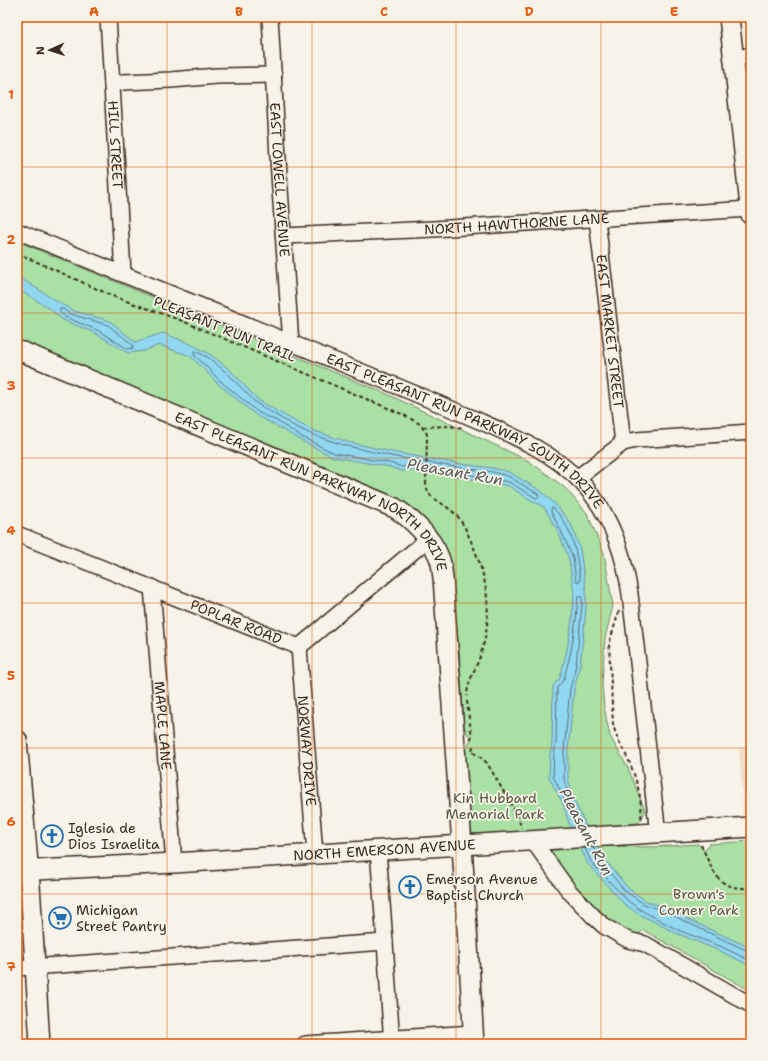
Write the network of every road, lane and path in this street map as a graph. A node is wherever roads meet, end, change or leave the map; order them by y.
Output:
1 (108, 17) edge
2 (270, 17) edge
3 (729, 17) edge
4 (742, 57) edge
5 (274, 75) junction
6 (112, 84) junction
7 (751, 212) edge
8 (597, 219) junction
9 (17, 231) edge
10 (284, 236) junction
11 (17, 253) edge
12 (123, 273) junction
13 (291, 343) junction
14 (17, 351) edge
15 (423, 427) junction
16 (466, 428) dead end
17 (751, 432) edge
18 (623, 443) junction
19 (576, 478) junction
20 (17, 534) edge
21 (428, 539) junction
22 (152, 588) junction
23 (620, 609) dead end
24 (298, 647) junction
25 (17, 740) edge
26 (467, 741) junction
27 (20, 795) edge
28 (639, 823) dead end
29 (751, 827) edge
30 (658, 834) junction
31 (528, 837) junction
32 (462, 845) junction
33 (701, 845) dead end
34 (378, 850) junction
35 (315, 854) junction
36 (174, 863) junction
37 (23, 871) edge
38 (751, 888) edge
39 (384, 942) junction
40 (26, 968) edge
41 (751, 1005) edge
42 (474, 1039) edge
43 (392, 1041) edge
44 (40, 1044) edge
45 (305, 1044) edge

1 - 6 street, HILL STREET
2 - 5 street, EAST LOWELL AVENUE
3 - 4 main road
4 - 7 main road
5 - 6 street
5 - 10 street, EAST LOWELL AVENUE
6 - 12 street, HILL STREET
7 - 8 street, NORTH HAWTHORNE LANE
8 - 10 street, NORTH HAWTHORNE LANE
8 - 18 street, EAST MARKET STREET
9 - 12 street, EAST PLEASANT RUN PARKWAY SOUTH DRIVE
10 - 13 street, EAST LOWELL AVENUE
11 - 15 path, PLEASANT RUN TRAIL
12 - 13 street, EAST PLEASANT RUN PARKWAY SOUTH DRIVE
13 - 19 street, EAST PLEASANT RUN PARKWAY SOUTH DRIVE
14 - 21 main road, EAST PLEASANT RUN PARKWAY NORTH DRIVE
15 - 16 path
15 - 26 path
17 - 18 street
18 - 19 street
19 - 30 street, EAST PLEASANT RUN PARKWAY SOUTH DRIVE
20 - 22 street, POPLAR ROAD
21 - 24 street, POPLAR ROAD
21 - 26 main road, EAST PLEASANT RUN PARKWAY NORTH DRIVE
22 - 24 street, POPLAR ROAD
22 - 36 street, MAPLE LANE
23 - 28 path
24 - 35 street, NORWAY DRIVE
25 - 27 main road
26 - 31 path
26 - 32 main road, EAST PLEASANT RUN PARKWAY NORTH DRIVE
27 - 37 main road
29 - 30 main road, NORTH EMERSON AVENUE
30 - 31 main road, NORTH EMERSON AVENUE
31 - 32 main road, NORTH EMERSON AVENUE
31 - 41 street
32 - 34 main road, NORTH EMERSON AVENUE
32 - 42 main road, EAST PLEASANT RUN PARKWAY NORTH DRIVE
33 - 38 path
34 - 35 main road, NORTH EMERSON AVENUE
34 - 39 street
35 - 36 main road, NORTH EMERSON AVENUE
36 - 37 main road, NORTH EMERSON AVENUE
37 - 40 main road
39 - 40 street
39 - 43 street
40 - 44 main road
42 - 43 street
43 - 45 street

